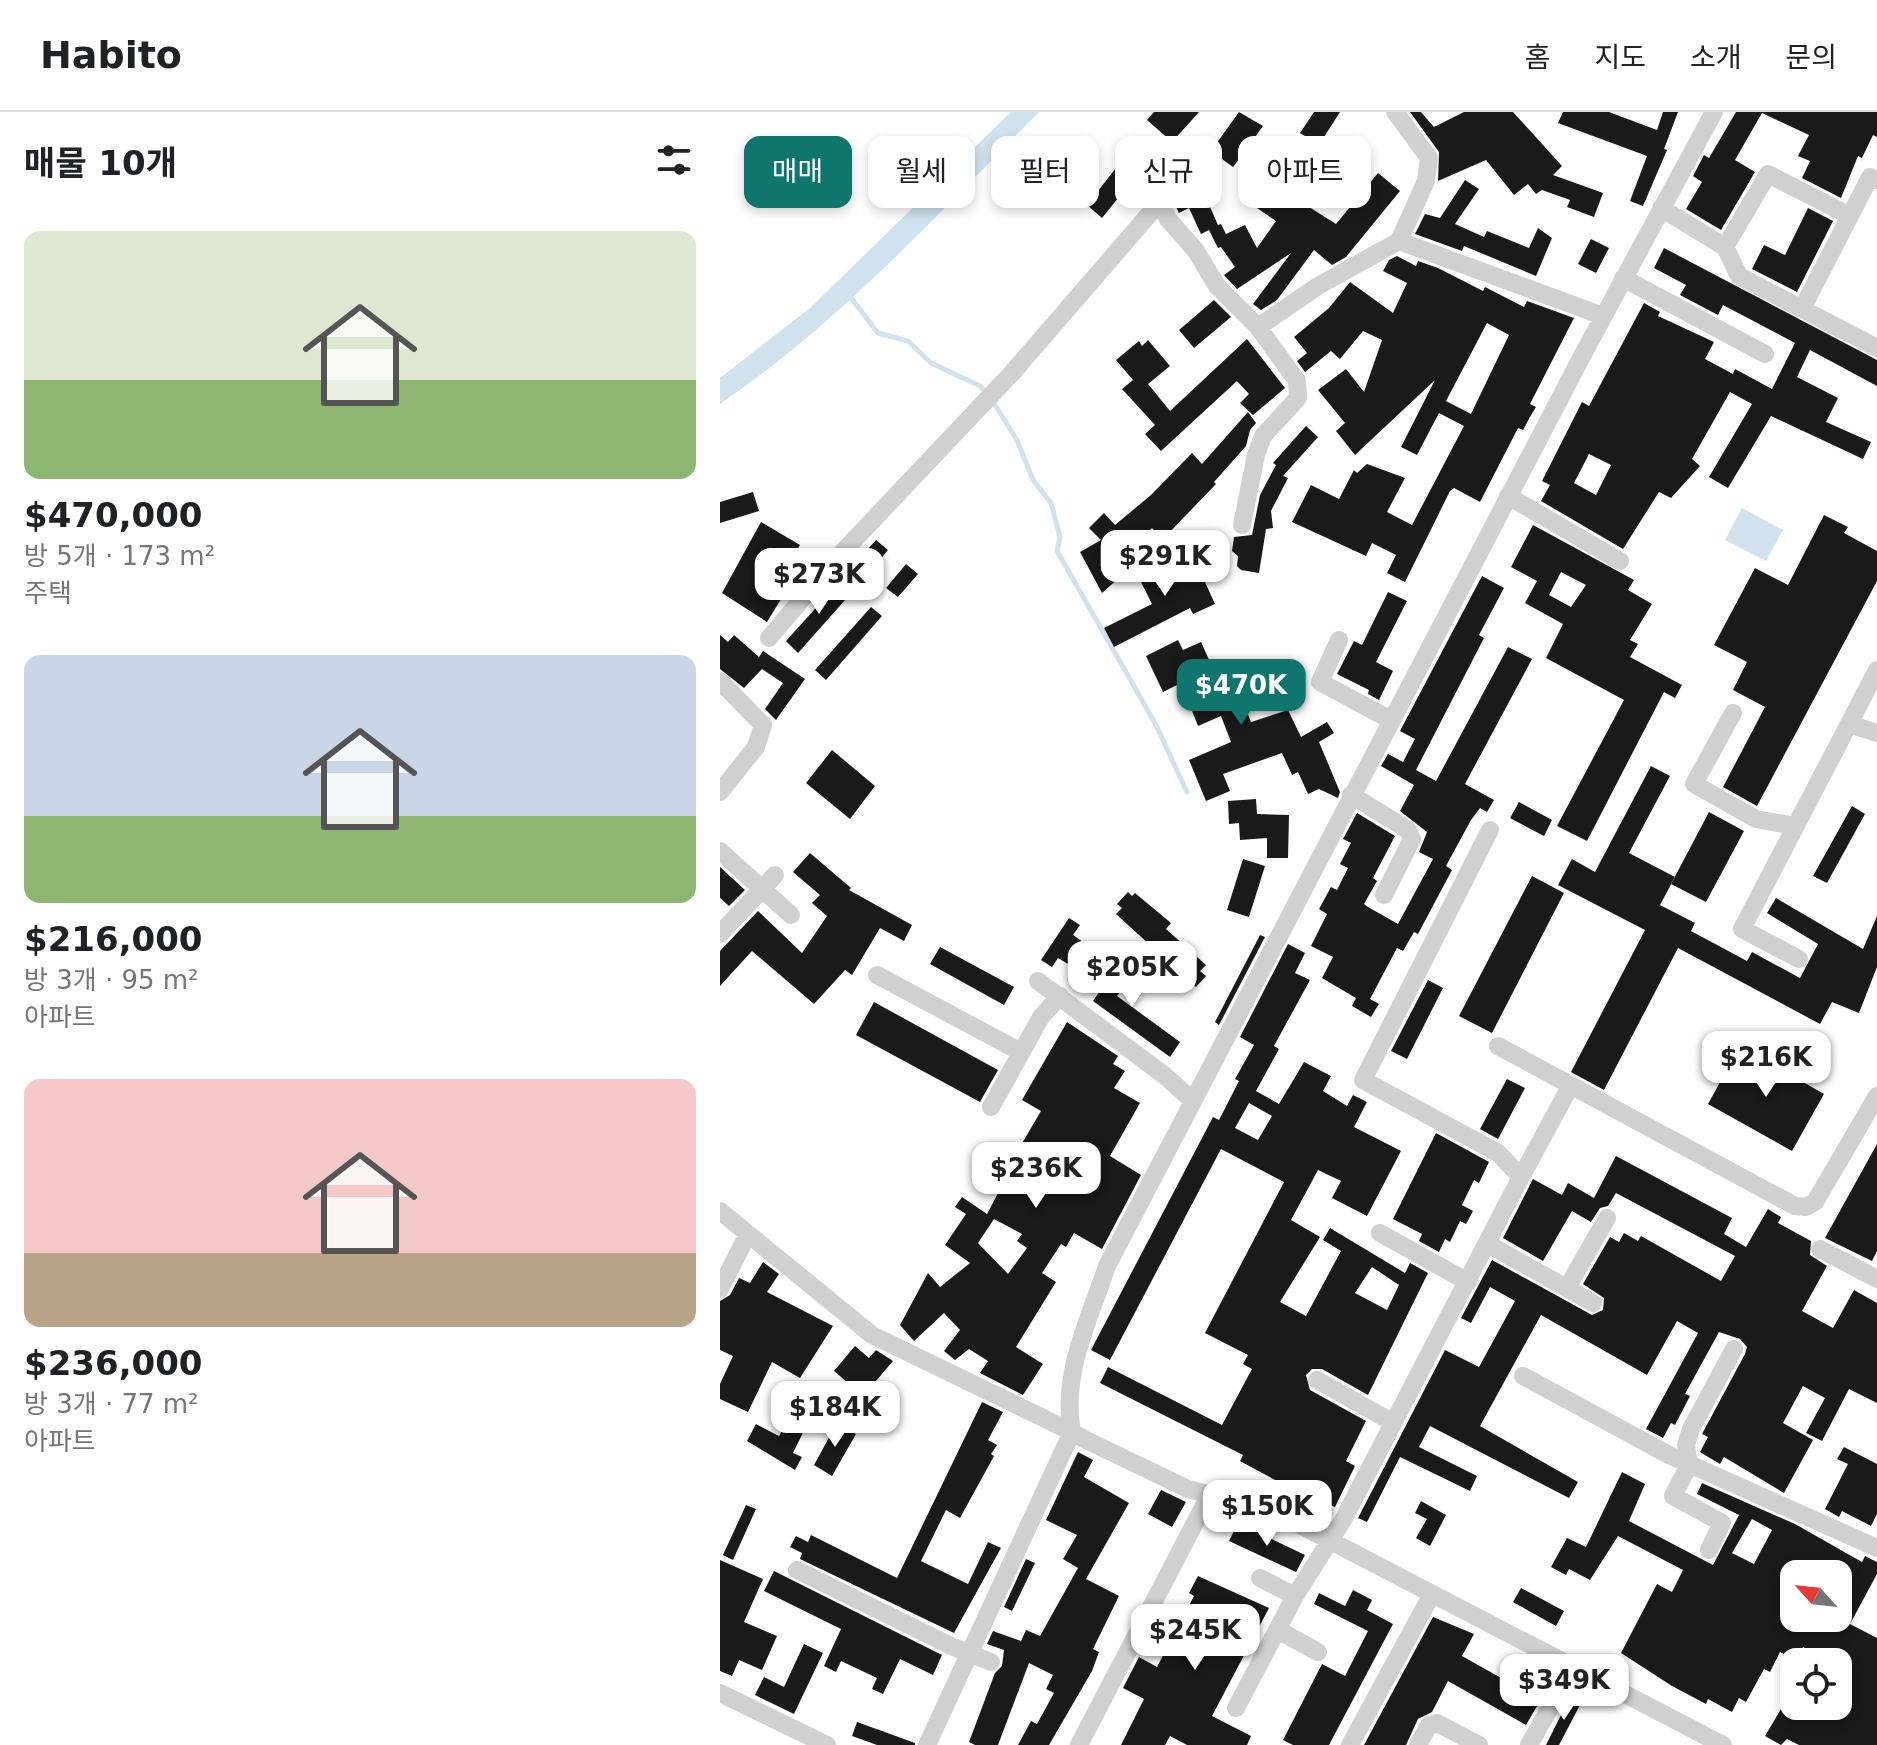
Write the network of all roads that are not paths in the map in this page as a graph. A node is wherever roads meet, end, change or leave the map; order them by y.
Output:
1 (1395, 112) edge
2 (1714, 112) edge
3 (1877, 180) edge
4 (1155, 208) edge
5 (1163, 208) edge
6 (1661, 208) junction
7 (1850, 216) junction
8 (1399, 241) junction
9 (1725, 247) junction
10 (1623, 278) junction
11 (1802, 309) junction
12 (1603, 316) junction
13 (1258, 327) junction
14 (1877, 348) edge
15 (1765, 354) dead end
16 (1508, 496) junction
17 (1242, 525) dead end
18 (1620, 561) dead end
19 (769, 638) dead end
20 (1339, 640) dead end
21 (1877, 670) edge
22 (720, 681) edge
23 (1733, 713) dead end
24 (1391, 720) junction
25 (1849, 724) junction
26 (1877, 733) edge
27 (720, 792) edge
28 (1351, 795) junction
29 (1795, 826) junction
30 (1490, 830) dead end
31 (720, 851) edge
32 (775, 875) dead end
33 (762, 889) junction
34 (1384, 895) dead end
35 (791, 915) dead end
36 (720, 934) edge
37 (1799, 959) dead end
38 (877, 975) dead end
39 (1038, 981) dead end
40 (1060, 996) junction
41 (1498, 1046) dead end
42 (1021, 1052) junction
43 (1571, 1085) junction
44 (1877, 1096) edge
45 (1193, 1101) junction
46 (991, 1107) dead end
47 (1521, 1177) junction
48 (720, 1211) edge
49 (1607, 1218) dead end
50 (1380, 1233) dead end
51 (748, 1234) junction
52 (1488, 1244) junction
53 (1820, 1249) dead end
54 (1877, 1279) edge
55 (1468, 1282) junction
56 (1567, 1288) junction
57 (720, 1289) edge
58 (1593, 1303) dead end
59 (1734, 1349) dead end
60 (1523, 1376) dead end
61 (1317, 1380) dead end
62 (1392, 1422) junction
63 (1072, 1432) junction
64 (1689, 1465) junction
65 (1209, 1496) junction
66 (1330, 1541) junction
67 (1877, 1548) edge
68 (1709, 1550) dead end
69 (797, 1570) dead end
70 (1260, 1578) dead end
71 (1432, 1594) junction
72 (1295, 1596) junction
73 (1278, 1630) junction
74 (1318, 1652) dead end
75 (969, 1653) junction
76 (991, 1662) dead end
77 (1573, 1667) junction
78 (720, 1693) edge
79 (1236, 1708) dead end
80 (827, 1745) edge
81 (927, 1745) edge
82 (1079, 1745) edge
83 (1350, 1745) edge
84 (1418, 1745) edge
85 (1479, 1745) edge
86 (1529, 1745) edge
87 (1723, 1745) edge

1 - 8 street
2 - 6 street
3 - 7 street
4 - 19 street
5 - 13 street
6 - 9 street
6 - 10 street
7 - 9 street
7 - 11 street
8 - 12 street
8 - 13 street
9 - 11 street
10 - 12 street
10 - 15 street
11 - 14 street
12 - 16 street
13 - 17 street
16 - 18 street
16 - 24 street
20 - 24 street
21 - 25 street
22 - 27 street
23 - 29 street
24 - 28 street
25 - 26 street
25 - 29 street
28 - 34 street
28 - 45 street
29 - 37 street
30 - 47 street
31 - 33 street
32 - 33 street
33 - 35 street
33 - 36 street
38 - 42 street
39 - 40 street
40 - 42 street
40 - 45 street
41 - 43 street
42 - 46 street
43 - 44 street
43 - 47 street
45 - 63 street
47 - 52 street
48 - 51 street
49 - 56 street
50 - 55 street
51 - 57 street
51 - 63 street
52 - 55 street
52 - 56 street
53 - 54 street
55 - 62 street
56 - 58 street
59 - 64 street
60 - 64 street
61 - 62 street
62 - 66 street
63 - 65 street
63 - 75 street
64 - 67 street
64 - 68 street
65 - 66 street
65 - 82 street
66 - 71 street
66 - 72 street
69 - 75 street
70 - 72 street
71 - 77 street
71 - 83 street
72 - 73 street
73 - 74 street
73 - 79 street
75 - 76 street
75 - 81 street
77 - 86 street
77 - 87 street
78 - 80 street
84 - 85 street

